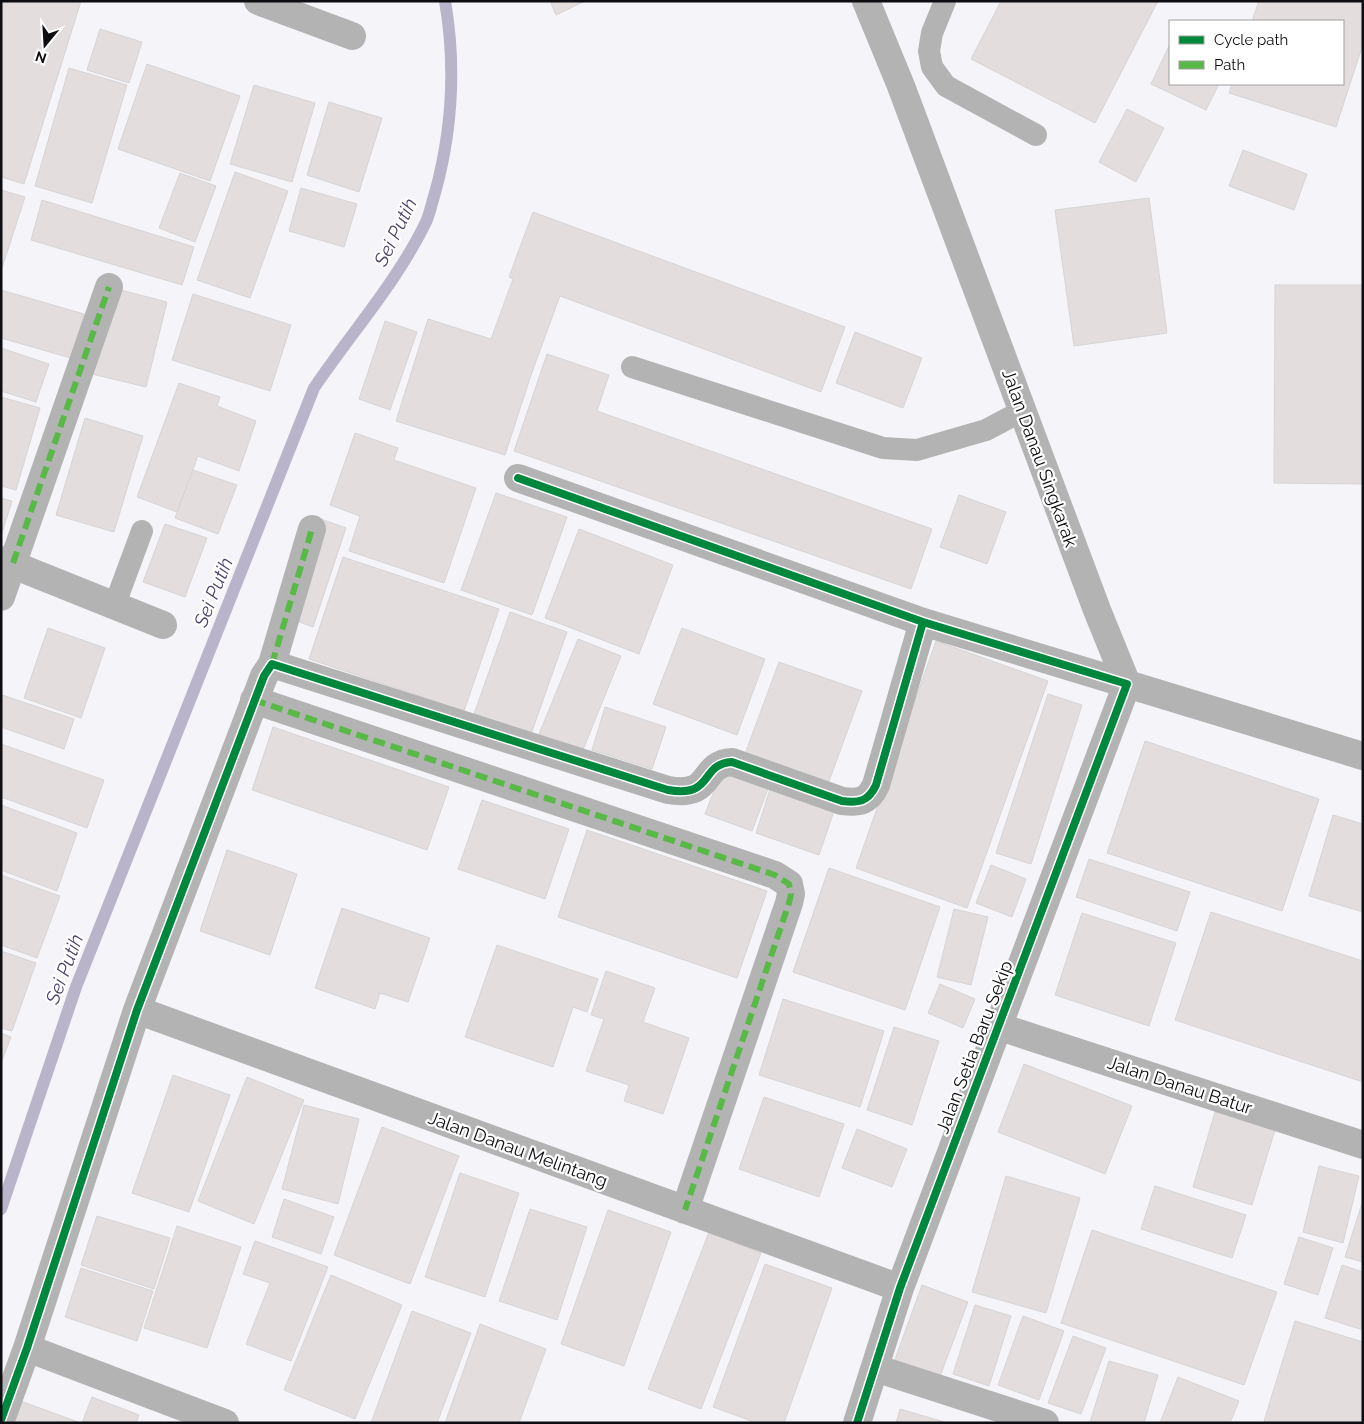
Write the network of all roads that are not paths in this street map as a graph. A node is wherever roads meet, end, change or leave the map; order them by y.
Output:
1 (258, 1) edge
2 (866, 1) edge
3 (942, 3) edge
4 (352, 36) dead end
5 (1036, 135) dead end
6 (109, 287) dead end
7 (632, 367) dead end
8 (1022, 410) junction
9 (518, 478) dead end
10 (312, 529) dead end
11 (142, 531) dead end
12 (7, 562) edge
13 (1, 597) edge
14 (115, 604) junction
15 (923, 622) junction
16 (163, 625) dead end
17 (272, 664) junction
18 (1127, 684) junction
19 (254, 700) junction
20 (1363, 756) edge
21 (137, 1010) junction
22 (997, 1026) junction
23 (1363, 1145) edge
24 (685, 1210) junction
25 (900, 1288) junction
26 (27, 1348) junction
27 (875, 1368) junction
28 (1, 1420) edge
29 (226, 1423) edge
30 (857, 1423) edge
31 (1045, 1423) edge

1 - 4 street
2 - 8 street, Jalan Danau Singkarak
3 - 5 lane
6 - 12 street
7 - 8 lane
8 - 18 street, Jalan Danau Singkarak
9 - 15 street
10 - 17 street
11 - 14 lane
12 - 13 street
12 - 14 street
14 - 16 street
15 - 17 street
15 - 18 street
17 - 19 street
18 - 20 street
18 - 22 street, Jalan Setia Baru Sekip
19 - 21 street
19 - 24 street
21 - 24 street, Jalan Danau Melintang
21 - 26 street
22 - 23 street, Jalan Danau Batur
22 - 25 street, Jalan Setia Baru Sekip
24 - 25 street, Jalan Danau Melintang
25 - 27 street, Jalan Setia Baru Sekip
26 - 28 street
26 - 29 street
27 - 30 street, Jalan Setia Baru Sekip
27 - 31 street

